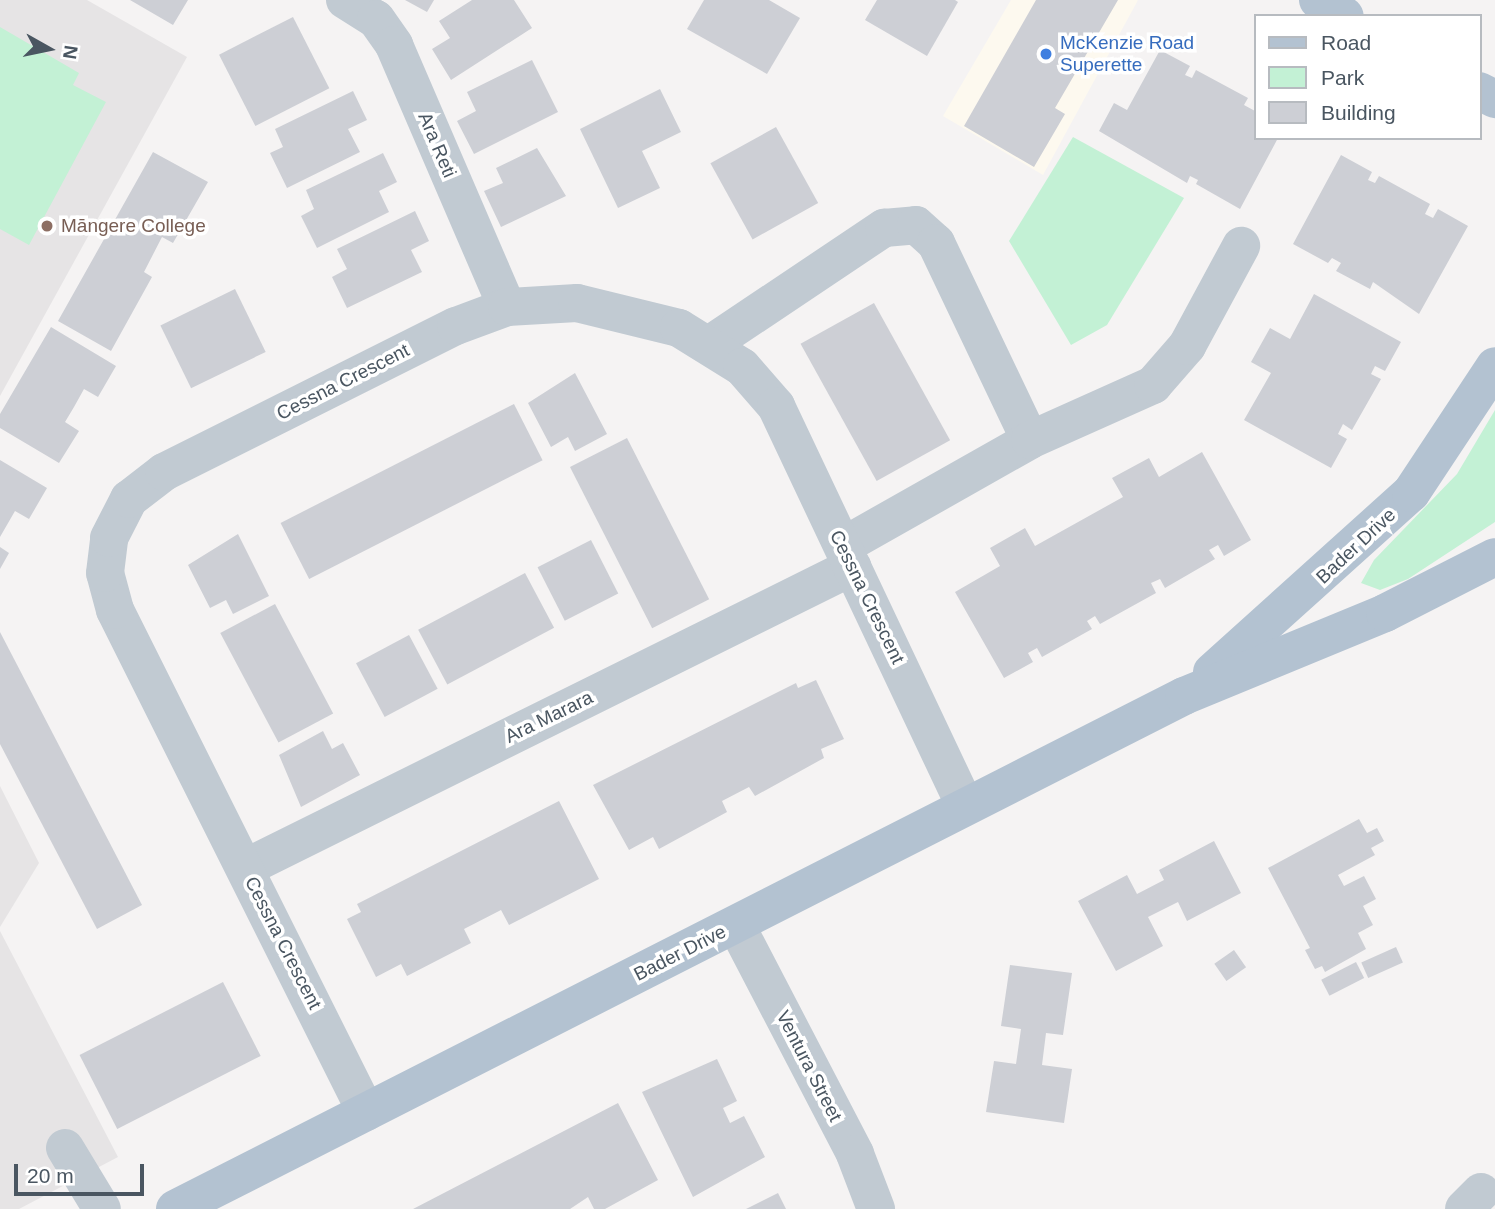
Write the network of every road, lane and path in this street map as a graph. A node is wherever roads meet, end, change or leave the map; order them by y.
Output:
1 (345, 0) edge
2 (1318, 0) edge
3 (1342, 14) edge
4 (1241, 246) dead end
5 (507, 307) junction
6 (709, 345) junction
7 (1495, 366) edge
8 (1030, 440) junction
9 (848, 556) junction
10 (1495, 557) edge
11 (1184, 696) junction
12 (965, 805) junction
13 (246, 868) junction
14 (736, 925) junction
15 (366, 1112) junction
16 (65, 1148) dead end
17 (102, 1209) edge
18 (175, 1209) edge
19 (877, 1209) edge

1 - 5 street, Ara Reti
2 - 3 main road
4 - 8 street, Ara Marara
5 - 6 street, Cessna Crescent
5 - 13 street, Cessna Crescent
6 - 8 street
6 - 9 street, Cessna Crescent
7 - 11 main road, Bader Drive
8 - 9 street, Ara Marara
9 - 12 street, Cessna Crescent
9 - 13 street, Ara Marara
10 - 11 main road, Bader Drive
11 - 12 main road, Bader Drive
12 - 14 main road, Bader Drive
13 - 15 street, Cessna Crescent
14 - 15 main road, Bader Drive
14 - 19 street, Ventura Street
15 - 18 main road, Bader Drive
16 - 17 street

